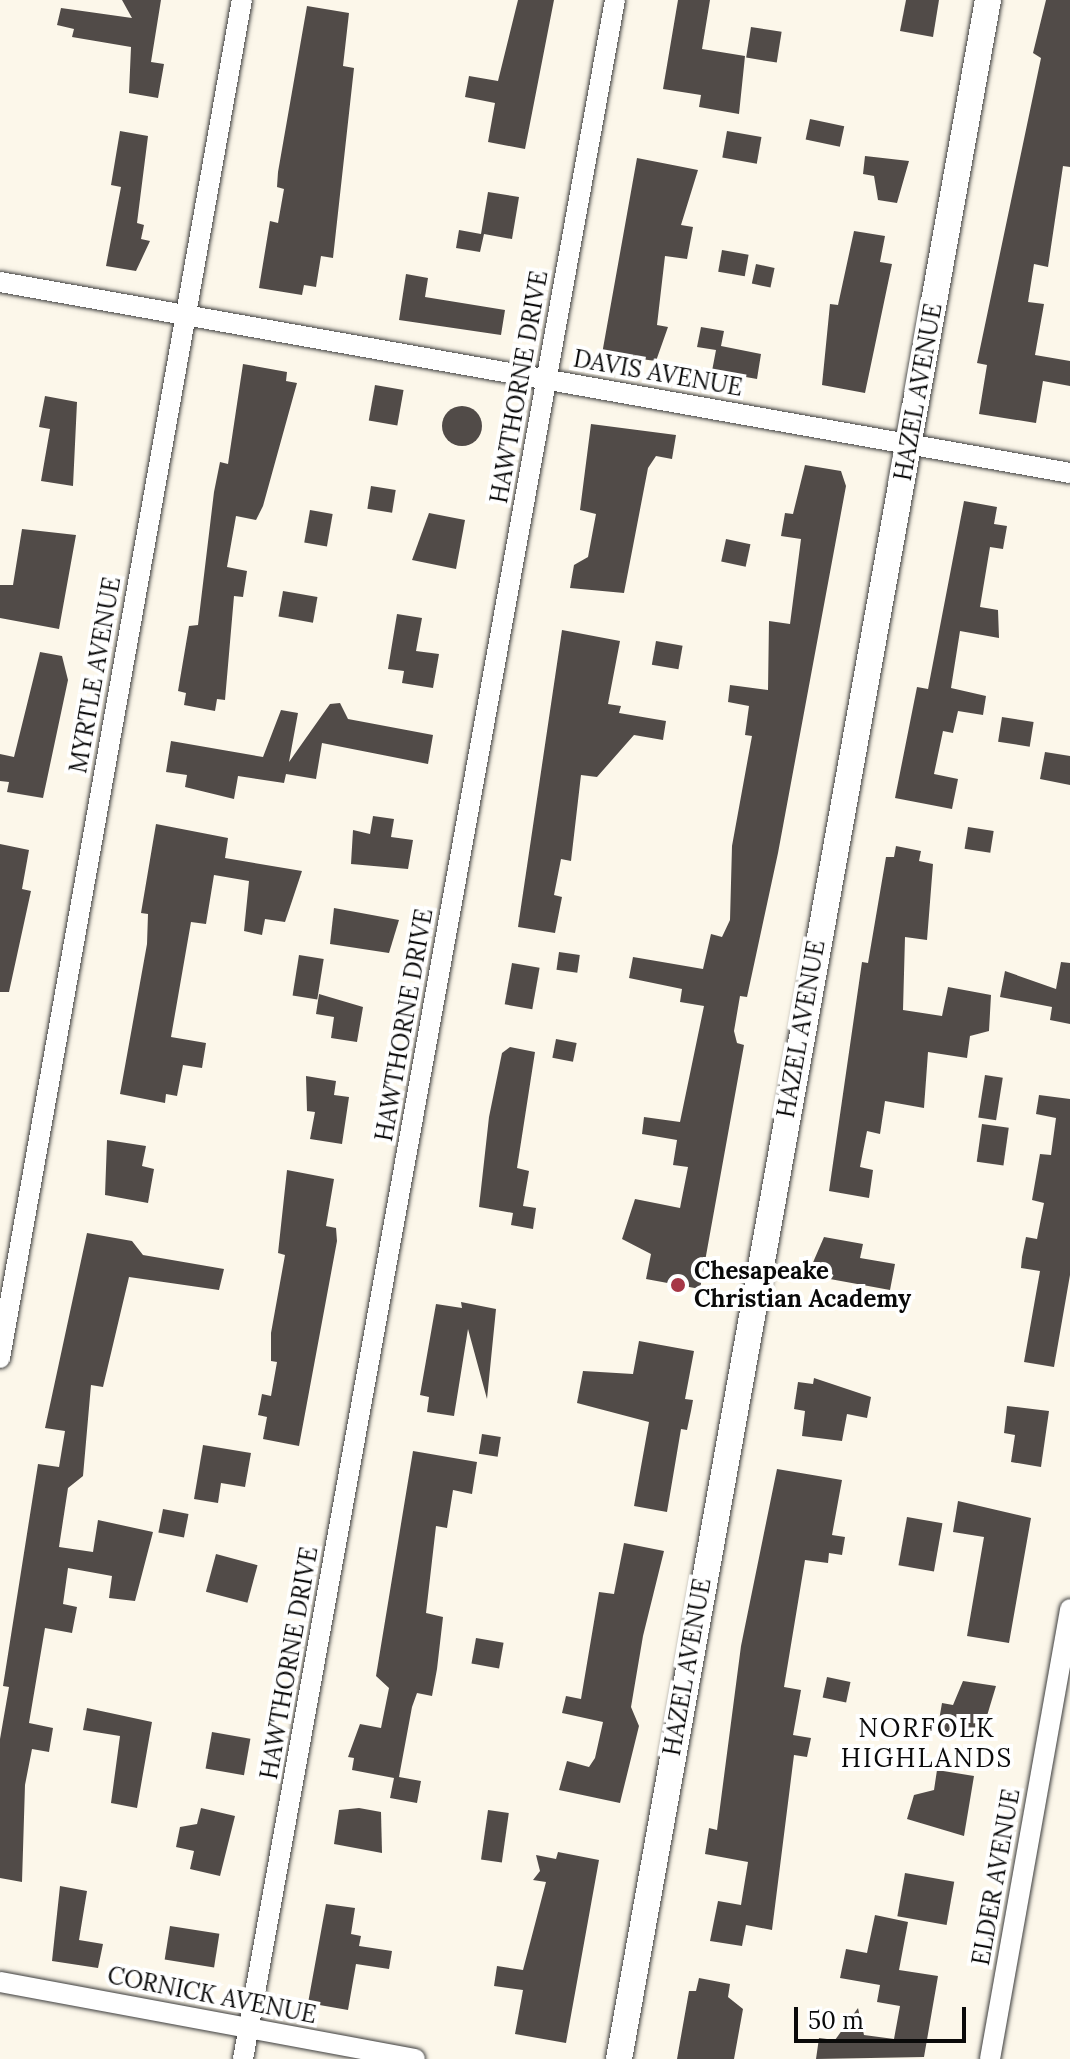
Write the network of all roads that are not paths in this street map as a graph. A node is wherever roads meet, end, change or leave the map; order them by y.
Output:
1 (242, 0) edge
2 (615, 0) edge
3 (988, 0) edge
4 (0, 282) edge
5 (185, 315) junction
6 (547, 380) junction
7 (908, 444) junction
8 (1070, 473) edge
9 (0, 1358) edge
10 (1070, 1609) edge
11 (0, 1982) edge
12 (249, 2029) junction
13 (243, 2059) edge
14 (415, 2059) edge
15 (619, 2059) edge
16 (990, 2059) edge

1 - 5 street, MYRTLE AVENUE
2 - 6 street, HAWTHORNE DRIVE
3 - 7 street, HAZEL AVENUE
4 - 5 street, DAVIS AVENUE
5 - 6 street, DAVIS AVENUE
5 - 9 street, MYRTLE AVENUE
6 - 7 street, DAVIS AVENUE
6 - 12 street, HAWTHORNE DRIVE
7 - 8 street, DAVIS AVENUE
7 - 15 street, HAZEL AVENUE
10 - 16 street, ELDER AVENUE
11 - 12 street, CORNICK AVENUE
12 - 13 street, HAWTHORNE DRIVE
12 - 14 street, CORNICK AVENUE

